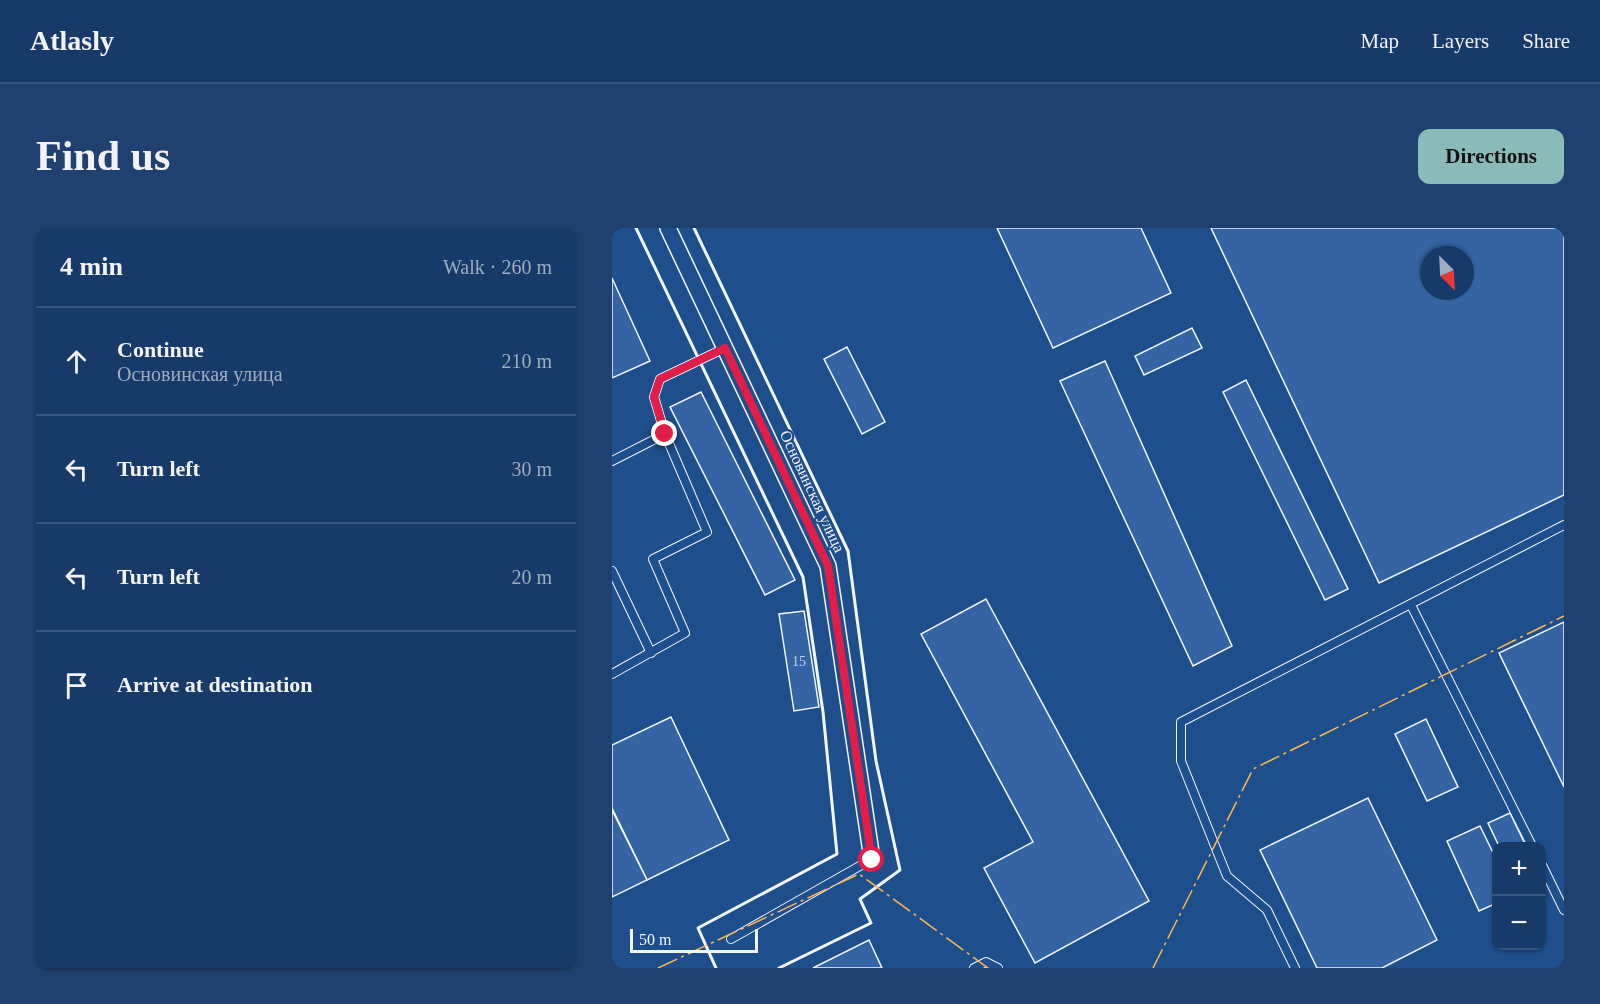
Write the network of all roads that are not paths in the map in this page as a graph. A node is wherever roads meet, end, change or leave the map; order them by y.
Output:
1 (668, 228) edge
2 (725, 348) junction
3 (665, 434) junction
4 (612, 461) edge
5 (1564, 525) edge
6 (612, 571) edge
7 (1412, 605) junction
8 (651, 653) junction
9 (612, 674) edge
10 (1530, 842) edge
11 (872, 860) joint
12 (1546, 873) edge
13 (1564, 910) edge
14 (731, 939) dead end
15 (974, 968) edge
16 (998, 968) edge
17 (1295, 968) edge

1 - 2 street, Основинская улица
2 - 3 lane
2 - 11 street, Основинская улица
3 - 4 lane
3 - 8 lane
5 - 7 lane
6 - 8 lane
7 - 10 lane
7 - 17 lane
8 - 9 lane
11 - 14 lane
12 - 13 lane
15 - 16 lane

